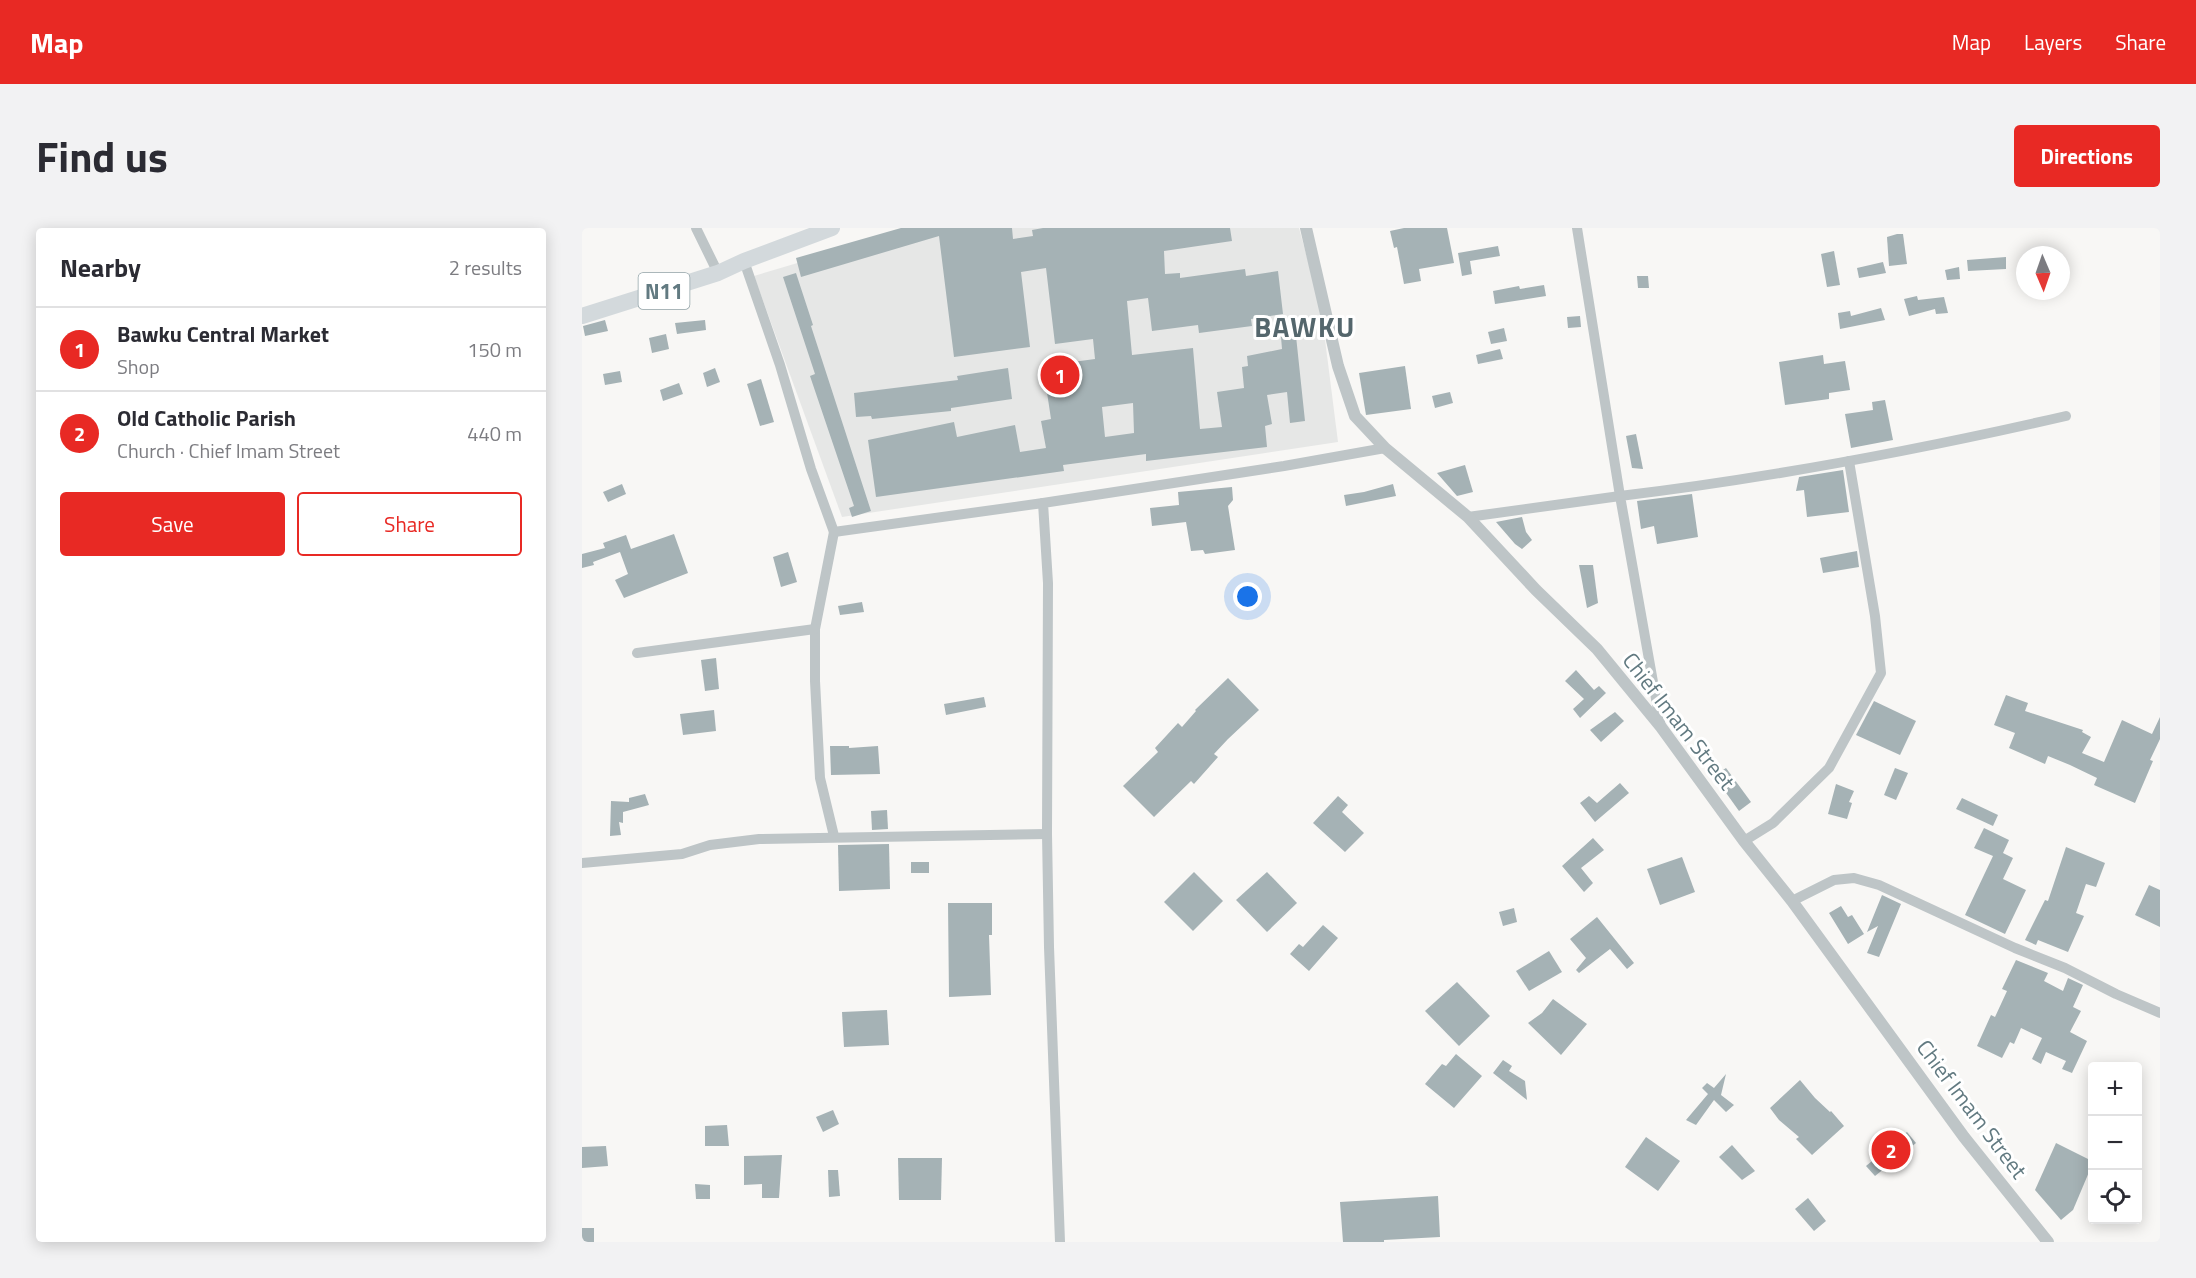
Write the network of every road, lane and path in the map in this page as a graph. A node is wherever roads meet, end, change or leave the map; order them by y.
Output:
1 (696, 228) edge
2 (832, 228) edge
3 (1306, 228) edge
4 (1577, 228) edge
5 (744, 261) junction
6 (718, 273) junction
7 (582, 316) edge
8 (2066, 416) dead end
9 (1385, 448) junction
10 (1850, 461) junction
11 (1620, 496) junction
12 (1043, 503) junction
13 (1468, 517) junction
14 (834, 532) junction
15 (815, 629) junction
16 (637, 653) dead end
17 (1661, 727) junction
18 (1047, 834) junction
19 (834, 836) junction
20 (1744, 841) junction
21 (582, 863) edge
22 (1792, 901) junction
23 (2160, 1013) edge
24 (1060, 1242) edge
25 (2048, 1242) edge

1 - 6 street
2 - 5 highway, N11
3 - 9 street, Chief Imam Street
4 - 11 street
5 - 6 highway, N11
5 - 14 street
6 - 7 highway, N11
8 - 10 street
9 - 12 street
9 - 13 street, Chief Imam Street
10 - 11 street
10 - 20 street
11 - 13 street
11 - 17 street
12 - 14 street
12 - 18 street
13 - 17 street, Chief Imam Street
14 - 15 street
15 - 16 street
15 - 19 street
17 - 20 street, Chief Imam Street
18 - 19 street
18 - 24 street
19 - 21 street
20 - 22 street, Chief Imam Street
22 - 23 street
22 - 25 street, Chief Imam Street

